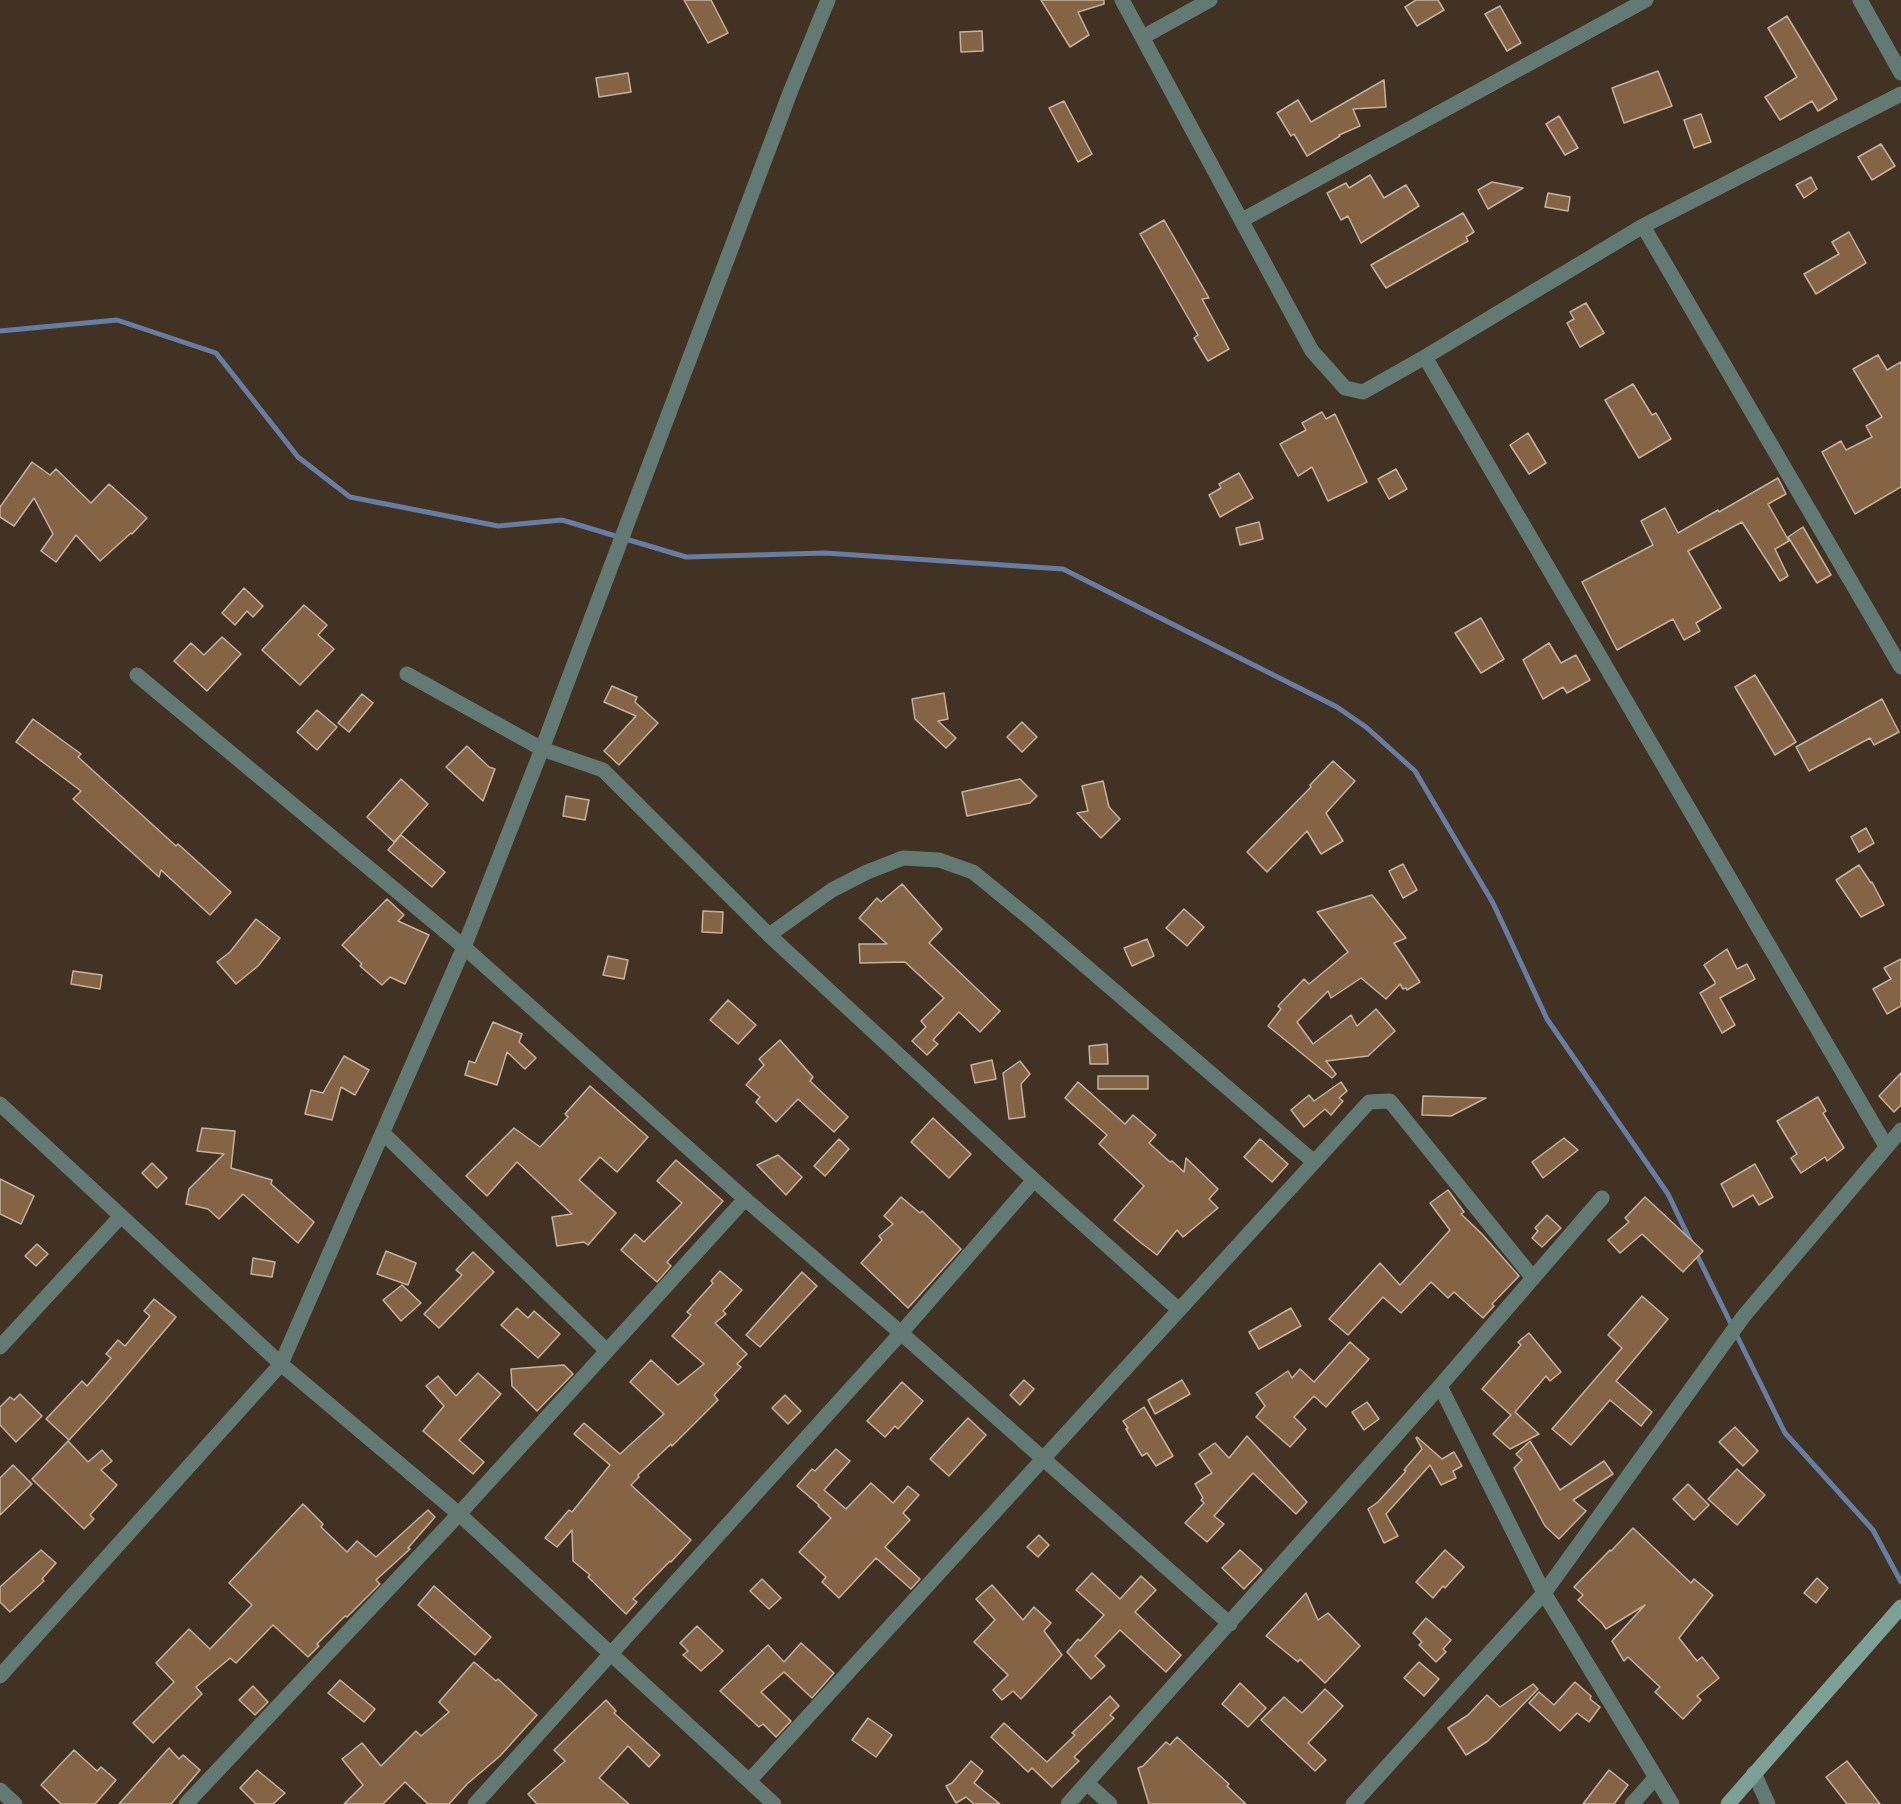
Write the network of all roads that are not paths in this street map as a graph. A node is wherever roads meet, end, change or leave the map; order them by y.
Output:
1 (828, 0) edge
2 (1122, 0) edge
3 (1210, 0) edge
4 (1646, 0) edge
5 (1860, 0) edge
6 (1143, 37) junction
7 (1901, 73) edge
8 (1901, 94) edge
9 (1242, 220) junction
10 (1643, 226) junction
11 (1425, 357) junction
12 (1901, 667) edge
13 (407, 674) dead end
14 (137, 675) dead end
15 (542, 749) junction
16 (769, 935) junction
17 (464, 947) junction
18 (0, 1104) edge
19 (1901, 1130) edge
20 (383, 1133) junction
21 (1886, 1146) junction
22 (1314, 1162) junction
23 (1034, 1180) junction
24 (1602, 1198) dead end
25 (745, 1199) junction
26 (121, 1216) junction
27 (1533, 1278) junction
28 (1179, 1310) junction
29 (901, 1333) junction
30 (0, 1347) edge
31 (607, 1351) junction
32 (281, 1364) junction
33 (1440, 1386) junction
34 (1043, 1458) junction
35 (459, 1514) junction
36 (1544, 1593) junction
37 (1901, 1606) edge
38 (1230, 1624) junction
39 (612, 1654) junction
40 (0, 1676) edge
41 (1754, 1773) junction
42 (1656, 1777) junction
43 (749, 1781) junction
44 (1088, 1784) junction
45 (0, 1790) edge
46 (15, 1804) edge
47 (186, 1804) edge
48 (475, 1804) edge
49 (774, 1804) edge
50 (1068, 1804) edge
51 (1110, 1804) edge
52 (1353, 1804) edge
53 (1632, 1804) edge
54 (1672, 1804) edge
55 (1728, 1804) edge
56 (1768, 1804) edge

1 - 15 street
2 - 6 street
3 - 6 street
4 - 9 street
5 - 7 street
6 - 9 street
8 - 10 street
9 - 11 street
10 - 11 street
10 - 12 street
11 - 21 street
13 - 15 street
14 - 17 street
15 - 16 street
15 - 17 street
16 - 22 street
16 - 23 street
17 - 20 street
17 - 25 street
18 - 26 street
19 - 21 street
20 - 31 street
20 - 32 street
21 - 36 street
22 - 27 street
22 - 28 street
23 - 28 street
23 - 29 street
24 - 27 street
25 - 29 street
25 - 31 street
26 - 30 street
26 - 32 street
27 - 33 street
28 - 34 street
29 - 34 street
29 - 39 street
31 - 35 street
32 - 35 street
32 - 40 street
33 - 36 street
33 - 38 street
34 - 38 street
34 - 43 street
35 - 39 street
35 - 47 street
36 - 42 street
36 - 52 street
37 - 41 street
38 - 44 street
39 - 43 street
39 - 48 street
41 - 55 street
41 - 56 street
42 - 53 street
42 - 54 street
43 - 49 street
44 - 50 street
44 - 51 street
45 - 46 street

